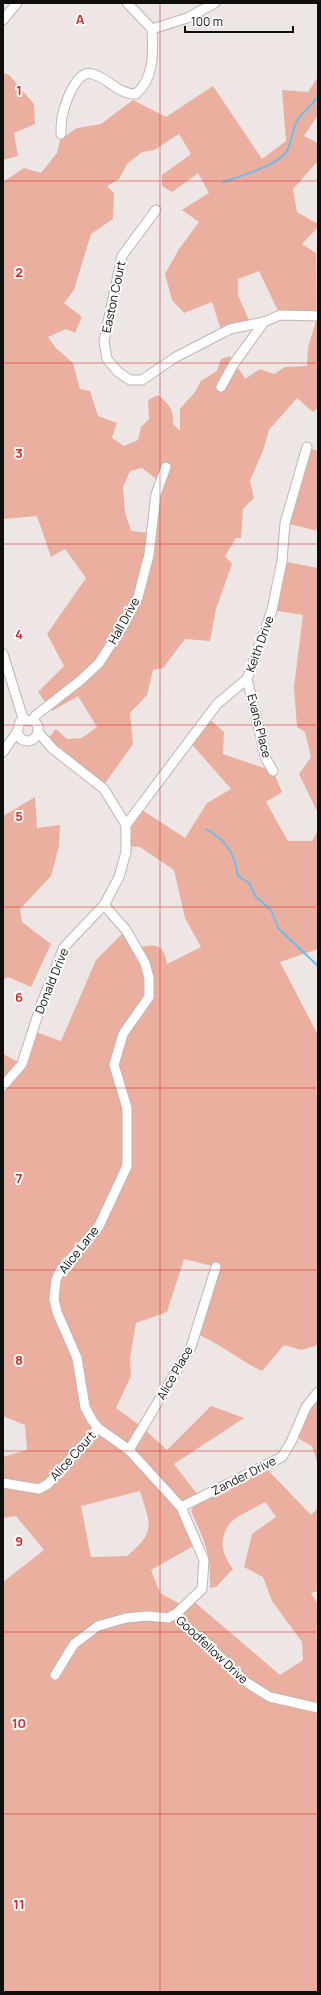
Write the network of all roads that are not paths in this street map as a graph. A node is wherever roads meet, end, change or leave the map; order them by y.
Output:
1 (17, 3) edge
2 (127, 3) edge
3 (215, 3) edge
4 (138, 6) edge
5 (3, 20) edge
6 (152, 29) junction
7 (60, 134) dead end
8 (156, 210) dead end
9 (318, 316) edge
10 (264, 322) junction
11 (221, 387) dead end
12 (307, 447) dead end
13 (166, 467) dead end
14 (3, 654) edge
15 (248, 679) junction
16 (30, 720) junction
17 (17, 732) junction
18 (38, 732) junction
19 (27, 741) junction
20 (53, 750) junction
21 (3, 752) edge
22 (273, 771) dead end
23 (126, 825) junction
24 (104, 905) junction
25 (3, 1086) edge
26 (216, 1267) dead end
27 (318, 1392) edge
28 (98, 1428) junction
29 (129, 1450) junction
30 (3, 1483) edge
31 (182, 1507) junction
32 (177, 1613) junction
33 (55, 1674) dead end
34 (318, 1708) edge

1 - 5 street
2 - 4 street
3 - 6 street
4 - 6 street
6 - 7 street
8 - 10 street, Easton Court
9 - 10 street
10 - 11 street
12 - 15 street, Keith Drive
13 - 16 street, Hall Drive
14 - 16 street
15 - 22 street, Evans Place
15 - 23 street, Keith Drive
16 - 17 street
16 - 18 street
17 - 19 street
17 - 21 street
18 - 19 street
18 - 20 street
19 - 20 street
19 - 21 street
20 - 23 street
23 - 24 street, Donald Drive
24 - 25 street, Donald Drive
24 - 28 street, Alice Lane
26 - 29 street, Alice Place
27 - 31 street, Zander Drive
28 - 29 street, Alice Lane
28 - 30 street, Alice Court
29 - 31 street, Alice Lane
31 - 32 street, Alice Lane
32 - 33 street, Goodfellow Drive
32 - 34 street, Goodfellow Drive

